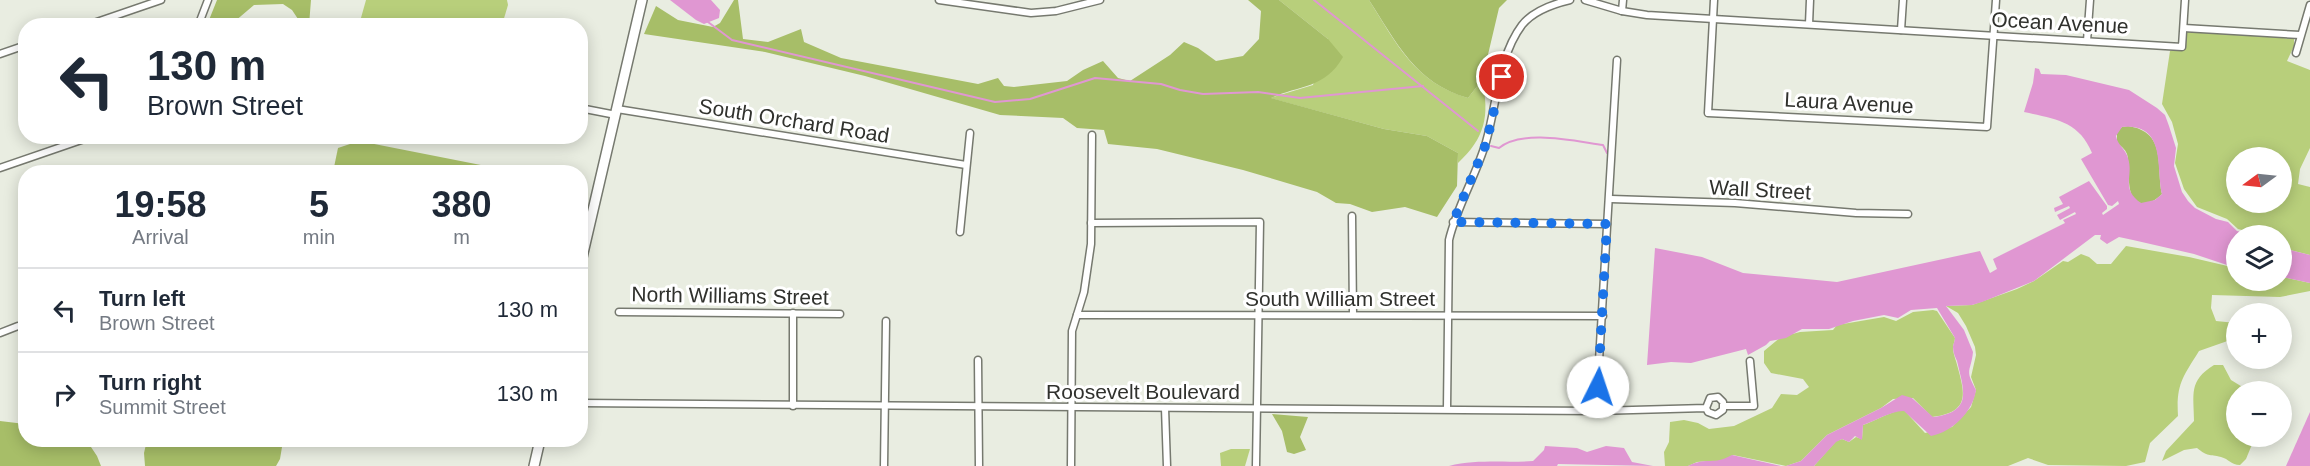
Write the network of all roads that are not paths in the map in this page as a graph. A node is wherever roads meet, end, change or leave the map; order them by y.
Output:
1 (161, 0) edge
2 (208, 0) edge
3 (642, 0) edge
4 (939, 0) edge
5 (1100, 0) edge
6 (1570, 0) edge
7 (1585, 0) edge
8 (1623, 0) edge
9 (1714, 0) edge
10 (1810, 0) edge
11 (1903, 0) edge
12 (1996, 0) edge
13 (2090, 0) edge
14 (2185, 0) edge
15 (985, 4) edge
16 (2310, 5) edge
17 (1622, 11) junction
18 (108, 18) edge
19 (201, 18) edge
20 (1713, 18) junction
21 (1809, 24) junction
22 (2184, 28) junction
23 (1901, 30) junction
24 (2300, 35) junction
25 (1994, 36) junction
26 (2087, 40) junction
27 (18, 48) edge
28 (2296, 53) dead end
29 (0, 54) edge
30 (1617, 60) dead end
31 (588, 109) edge
32 (617, 112) junction
33 (970, 133) dead end
34 (1092, 135) dead end
35 (70, 144) edge
36 (966, 165) junction
37 (0, 168) edge
38 (1611, 199) junction
39 (1908, 214) dead end
40 (1352, 216) dead end
41 (1453, 222) junction
42 (1090, 223) junction
43 (1607, 224) junction
44 (960, 232) dead end
45 (588, 233) edge
46 (619, 312) dead end
47 (793, 313) junction
48 (840, 314) dead end
49 (1077, 315) junction
50 (1353, 315) junction
51 (1448, 315) junction
52 (1260, 316) junction
53 (1603, 316) junction
54 (886, 321) dead end
55 (18, 326) edge
56 (0, 333) edge
57 (978, 360) dead end
58 (1750, 361) dead end
59 (588, 403) edge
60 (793, 406) junction
61 (884, 406) junction
62 (1724, 406) junction
63 (979, 407) junction
64 (1072, 408) junction
65 (1165, 408) junction
66 (1706, 408) junction
67 (1257, 409) junction
68 (1447, 409) junction
69 (1596, 411) junction
70 (538, 447) edge
71 (534, 466) edge
72 (884, 466) edge
73 (979, 466) edge
74 (1071, 466) edge
75 (1167, 466) edge
76 (1256, 466) edge

1 - 18 street
2 - 19 street
3 - 32 main road
4 - 15 street
5 - 15 street
6 - 41 street
7 - 17 street, Ocean Avenue
8 - 17 street
9 - 20 street
10 - 21 street
11 - 23 street
12 - 25 street
13 - 26 street
14 - 22 street
16 - 24 street
17 - 20 street, Ocean Avenue
20 - 21 street, Ocean Avenue
20 - 25 street, Laura Avenue
21 - 23 street, Ocean Avenue
22 - 24 street
22 - 26 street, Ocean Avenue
23 - 25 street, Ocean Avenue
24 - 28 street
25 - 26 street, Ocean Avenue
27 - 29 street
30 - 38 street
31 - 32 street, South Orchard Road
32 - 36 street, South Orchard Road
32 - 45 main road
33 - 36 street
34 - 42 street
35 - 37 street
36 - 44 street
38 - 39 street, Wall Street
38 - 43 street
40 - 50 street
41 - 43 street
41 - 51 street
42 - 49 street
42 - 52 street
43 - 53 street
46 - 47 street, North Williams Street
47 - 48 street, North Williams Street
47 - 60 street
49 - 52 street, South William Street
49 - 64 street
50 - 51 street, South William Street
50 - 52 street, South William Street
51 - 53 street, South William Street
51 - 68 street
52 - 67 street
53 - 69 street
54 - 61 street
55 - 56 street
57 - 63 street
58 - 62 street, Roosevelt Boulevard
59 - 60 street, Roosevelt Boulevard
60 - 61 street, Roosevelt Boulevard
61 - 63 street, Roosevelt Boulevard
61 - 72 street
62 - 66 street, Roosevelt Boulevard
62 - 66 street, Roosevelt Boulevard
63 - 64 street, Roosevelt Boulevard
63 - 73 street
64 - 65 street, Roosevelt Boulevard
64 - 74 street
65 - 67 street, Roosevelt Boulevard
65 - 75 street
66 - 69 street, Roosevelt Boulevard
67 - 68 street, Roosevelt Boulevard
67 - 76 street
68 - 69 street, Roosevelt Boulevard
70 - 71 main road

